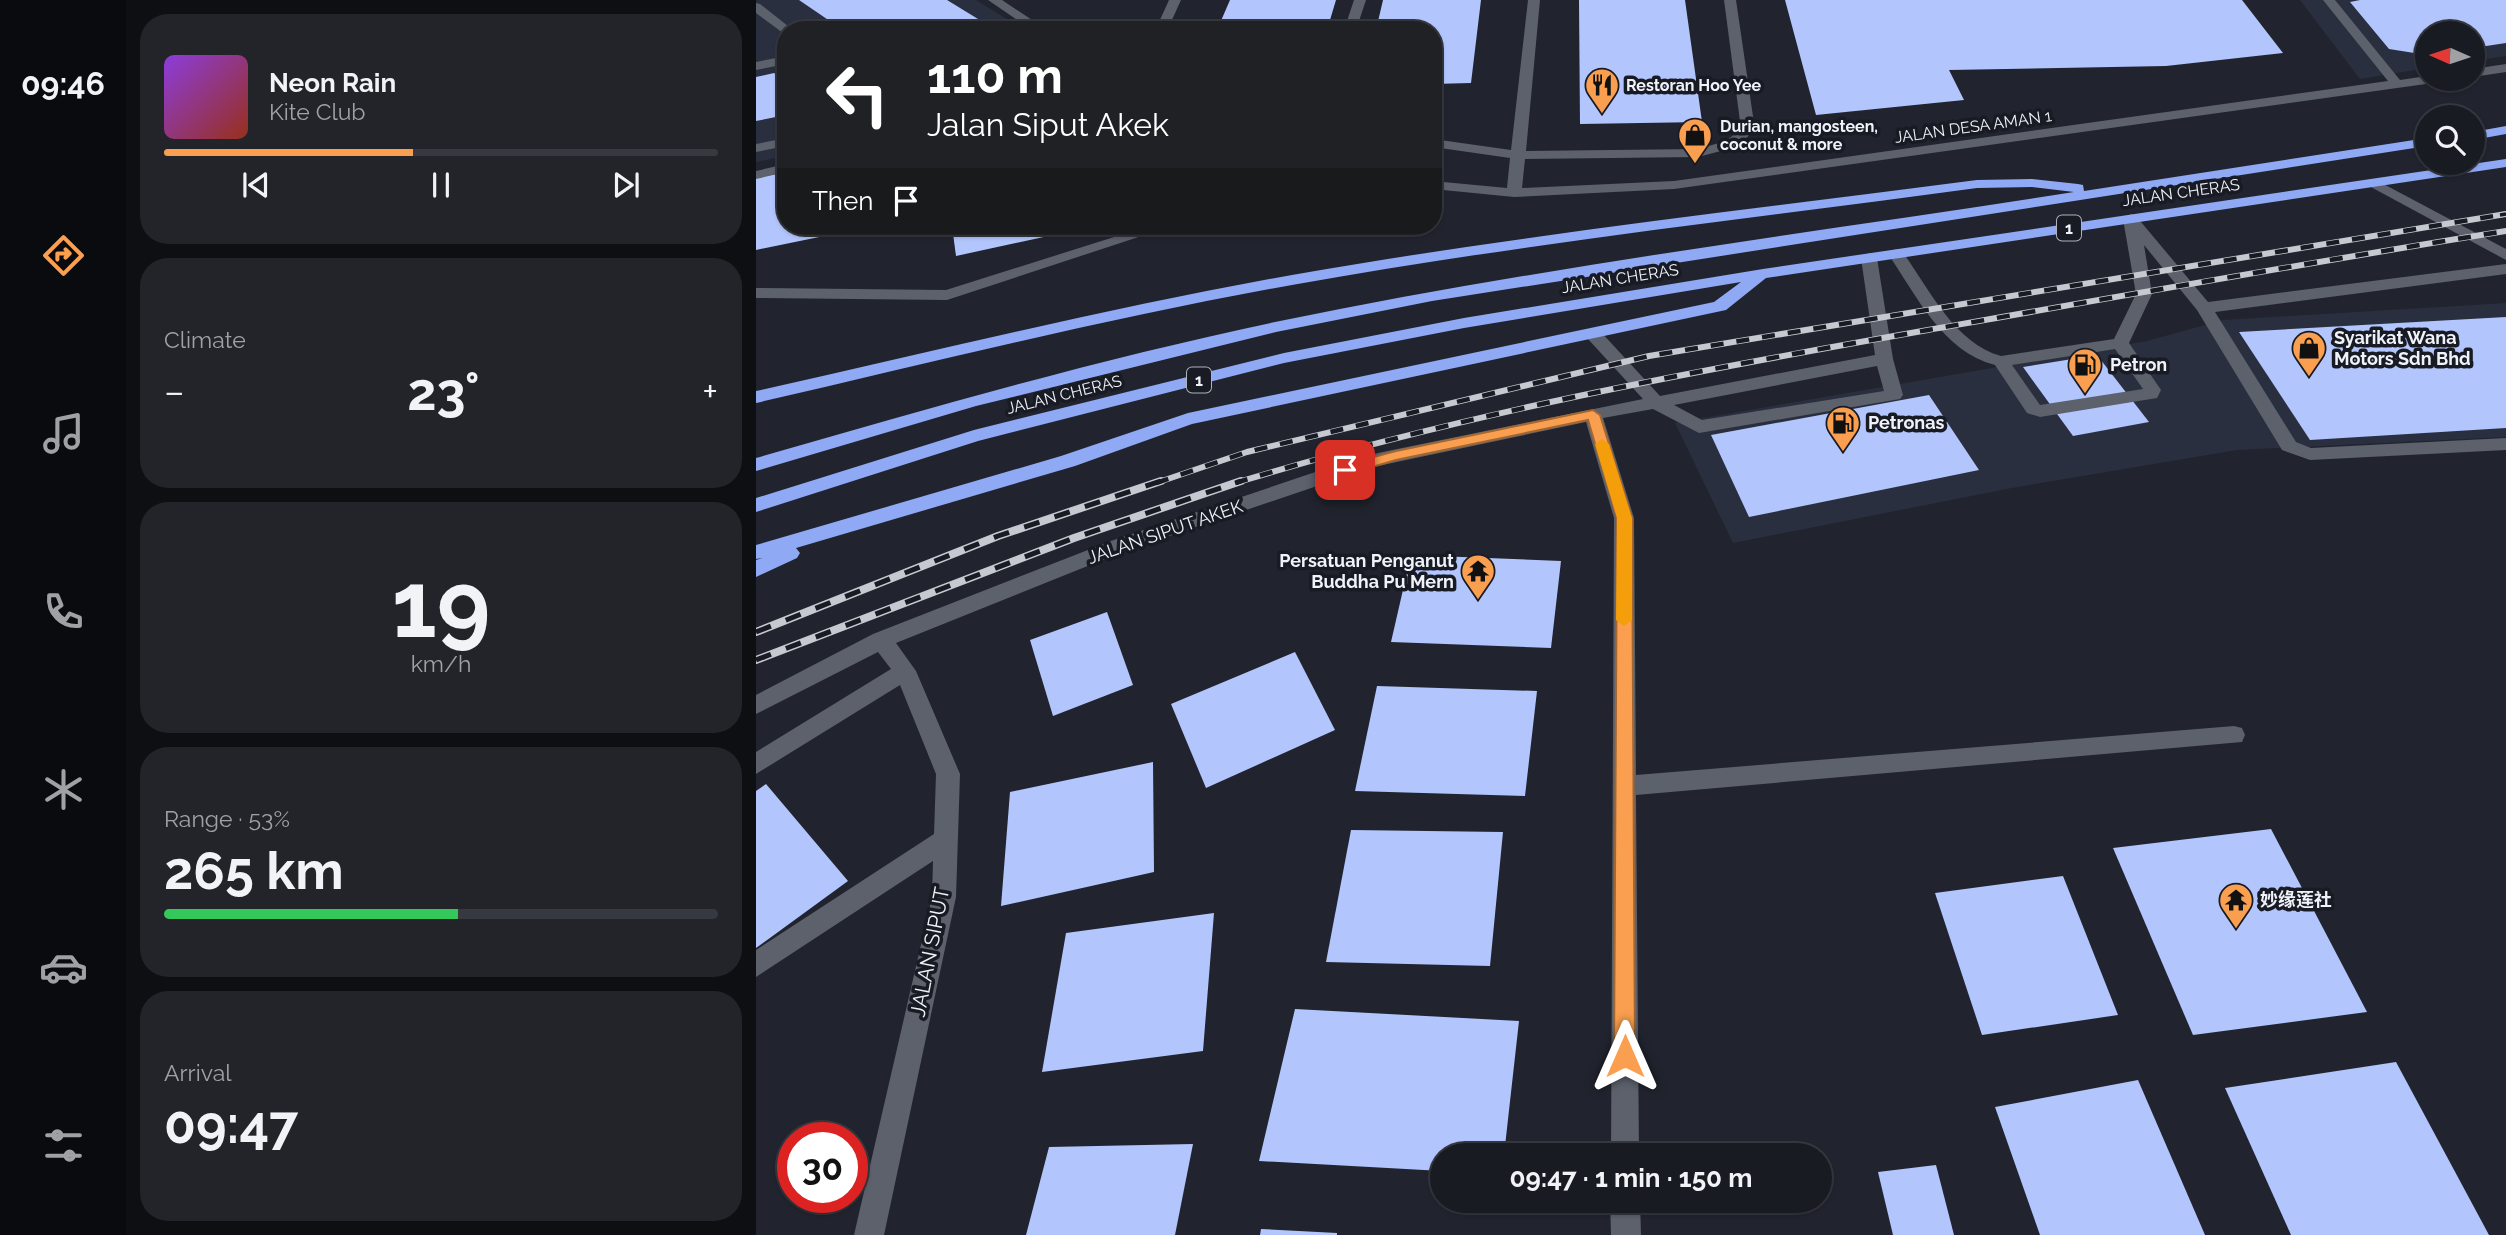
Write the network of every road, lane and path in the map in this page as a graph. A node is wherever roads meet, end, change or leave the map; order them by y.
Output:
1 (995, 0) edge
2 (1175, 0) edge
3 (1360, 0) edge
4 (1534, 0) edge
5 (1730, 0) edge
6 (2329, 0) edge
7 (757, 8) edge
8 (1027, 21) edge
9 (1165, 21) edge
10 (1353, 21) edge
11 (777, 23) edge
12 (777, 62) edge
13 (756, 66) edge
14 (2506, 68) edge
15 (2485, 71) edge
16 (2415, 82) edge
17 (2397, 84) junction
18 (2506, 130) edge
19 (2485, 133) edge
20 (777, 144) edge
21 (1442, 144) edge
22 (2415, 144) edge
23 (756, 148) edge
24 (1517, 155) junction
25 (2506, 163) edge
26 (777, 170) edge
27 (756, 175) edge
28 (2374, 183) junction
29 (1442, 186) edge
30 (2108, 191) junction
31 (1514, 193) junction
32 (2132, 219) junction
33 (1136, 235) edge
34 (1896, 254) junction
35 (1869, 258) junction
36 (2502, 262) edge
37 (1763, 274) junction
38 (2506, 284) edge
39 (756, 293) edge
40 (2204, 308) junction
41 (1594, 335) junction
42 (2120, 343) junction
43 (1884, 359) junction
44 (2001, 361) junction
45 (898, 364) junction
46 (756, 388) edge
47 (756, 397) edge
48 (1657, 403) junction
49 (1593, 415) junction
50 (2506, 444) edge
51 (756, 465) edge
52 (756, 505) edge
53 (849, 524) junction
54 (756, 552) edge
55 (756, 569) edge
56 (881, 640) junction
57 (905, 671) junction
58 (756, 705) edge
59 (2234, 735) dead end
60 (756, 764) edge
61 (1624, 786) junction
62 (946, 839) junction
63 (756, 965) edge
64 (1625, 1143) edge
65 (1625, 1213) edge
66 (869, 1235) edge
67 (1626, 1235) edge

1 - 8 street
2 - 9 street
3 - 10 street
4 - 24 street
5 - 24 street
6 - 17 street
7 - 11 street
12 - 13 street
14 - 15 street
16 - 17 street, JALAN DESA AMAN 1
17 - 31 street, JALAN DESA AMAN 1
18 - 19 highway
20 - 23 street
21 - 24 street
22 - 30 highway, JALAN CHERAS / 1
24 - 31 street
25 - 28 highway, JALAN CHERAS / 1
26 - 27 street
28 - 32 highway, JALAN CHERAS / 1
28 - 36 street
29 - 31 street, JALAN DESA AMAN 1
30 - 45 highway
30 - 51 highway, JALAN CHERAS / 1
32 - 34 highway, JALAN CHERAS / 1
32 - 40 street
32 - 42 street
33 - 39 street
34 - 35 highway, JALAN CHERAS / 1
34 - 44 street
35 - 37 highway, JALAN CHERAS / 1
35 - 43 street
36 - 38 street
36 - 40 street
37 - 41 highway
37 - 52 highway, JALAN CHERAS / 1
40 - 50 street
41 - 48 street
41 - 53 highway
42 - 44 street
42 - 44 street
43 - 48 street, JALAN SIPUT AKEK
43 - 48 street
45 - 46 highway
45 - 47 highway
48 - 49 street, JALAN SIPUT AKEK
49 - 56 street, JALAN SIPUT AKEK
49 - 61 street
53 - 54 highway
53 - 55 highway
56 - 57 street, JALAN SIPUT
56 - 58 street, JALAN SIPUT AKEK
57 - 60 street
57 - 62 street, JALAN SIPUT
59 - 61 street
61 - 64 street
62 - 63 street
62 - 66 street, JALAN SIPUT
65 - 67 street

